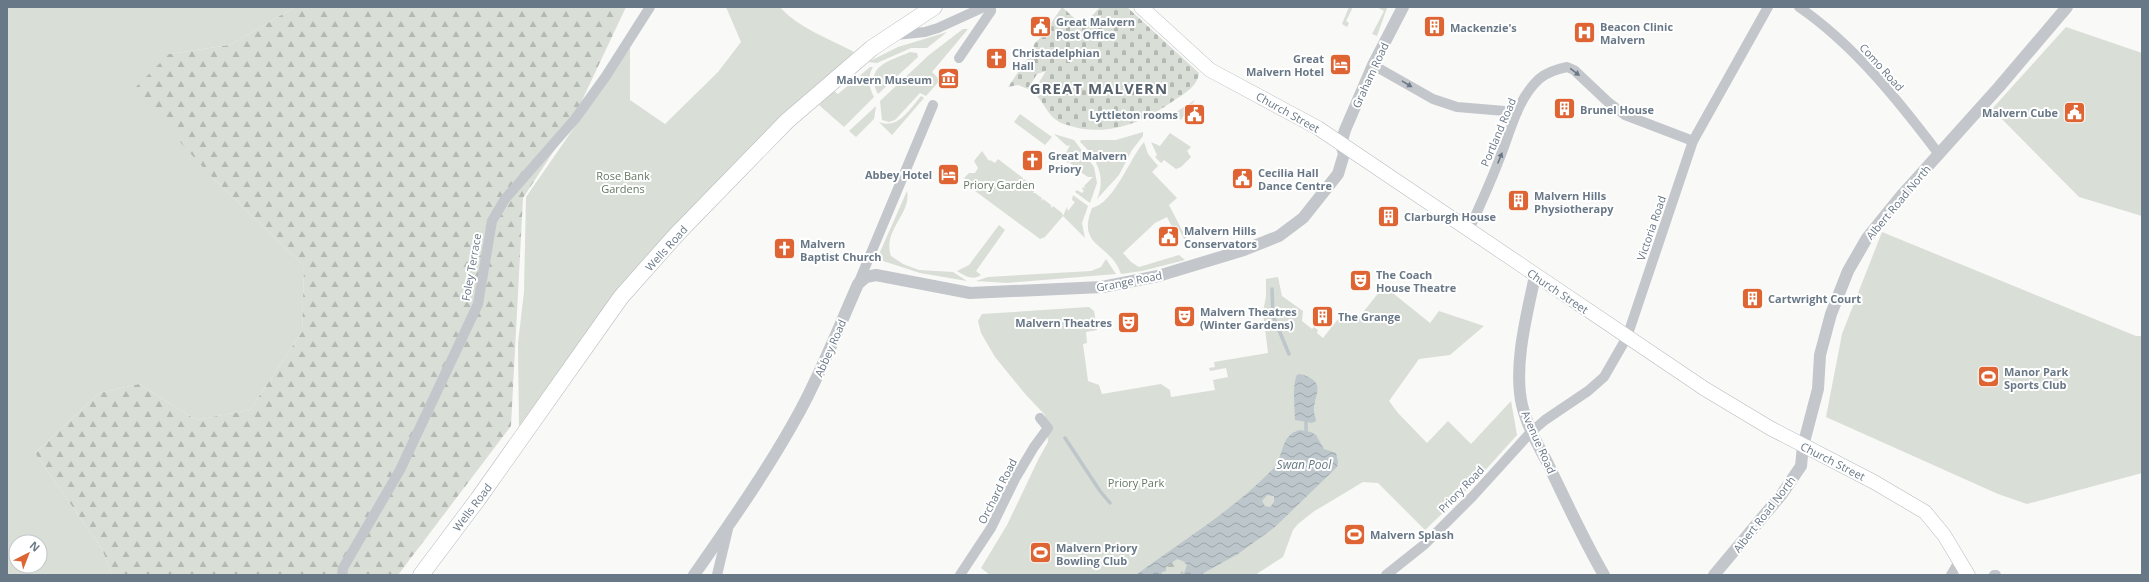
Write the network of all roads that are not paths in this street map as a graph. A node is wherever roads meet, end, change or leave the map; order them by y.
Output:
1 (650, 7) edge
2 (934, 7) edge
3 (984, 7) edge
4 (991, 7) edge
5 (1141, 7) edge
6 (1403, 7) edge
7 (1768, 7) edge
8 (1799, 7) edge
9 (2067, 7) edge
10 (891, 35) junction
11 (959, 58) dead end
12 (1373, 65) junction
13 (933, 105) dead end
14 (1517, 112) junction
15 (1693, 141) junction
16 (1341, 144) junction
17 (1938, 153) junction
18 (1469, 230) junction
19 (1535, 276) junction
20 (858, 284) junction
21 (1627, 337) junction
22 (1040, 418) dead end
23 (1532, 432) junction
24 (1803, 446) junction
25 (729, 525) junction
26 (1960, 560) junction
27 (342, 575) edge
28 (420, 575) edge
29 (694, 575) edge
30 (717, 575) edge
31 (960, 575) edge
32 (1386, 575) edge
33 (1604, 575) edge
34 (1714, 575) edge
35 (1951, 575) edge
36 (1968, 575) edge

1 - 27 street, Foley Terrace
2 - 10 highway, Wells Road
3 - 10 street
4 - 11 street
5 - 16 main road, Church Street
6 - 12 street, Graham Road
7 - 15 street, Victoria Road
8 - 17 street, Como Road
9 - 17 street, Albert Road North
10 - 28 highway, Wells Road
12 -> 14 street
12 - 16 street, Graham Road
13 - 20 street, Abbey Road
14 -> 15 street, Portland Road
18 -> 14 street, Portland Road
15 - 21 street, Victoria Road
16 - 18 main road, Church Street
16 - 20 street, Grange Road
17 - 24 street, Albert Road North
18 - 19 main road, Church Street
19 - 21 main road, Church Street
19 - 23 street, Avenue Road
20 - 25 street, Abbey Road
21 - 23 street, Victoria Road
21 - 24 main road, Church Street
22 - 31 street, Orchard Road
23 - 32 street, Priory Road
23 - 33 street, Avenue Road
24 - 26 main road, Church Street
24 - 34 street, Albert Road North
25 - 29 street, Abbey Road
25 - 30 street
26 - 35 street
26 - 36 main road, Church Street

